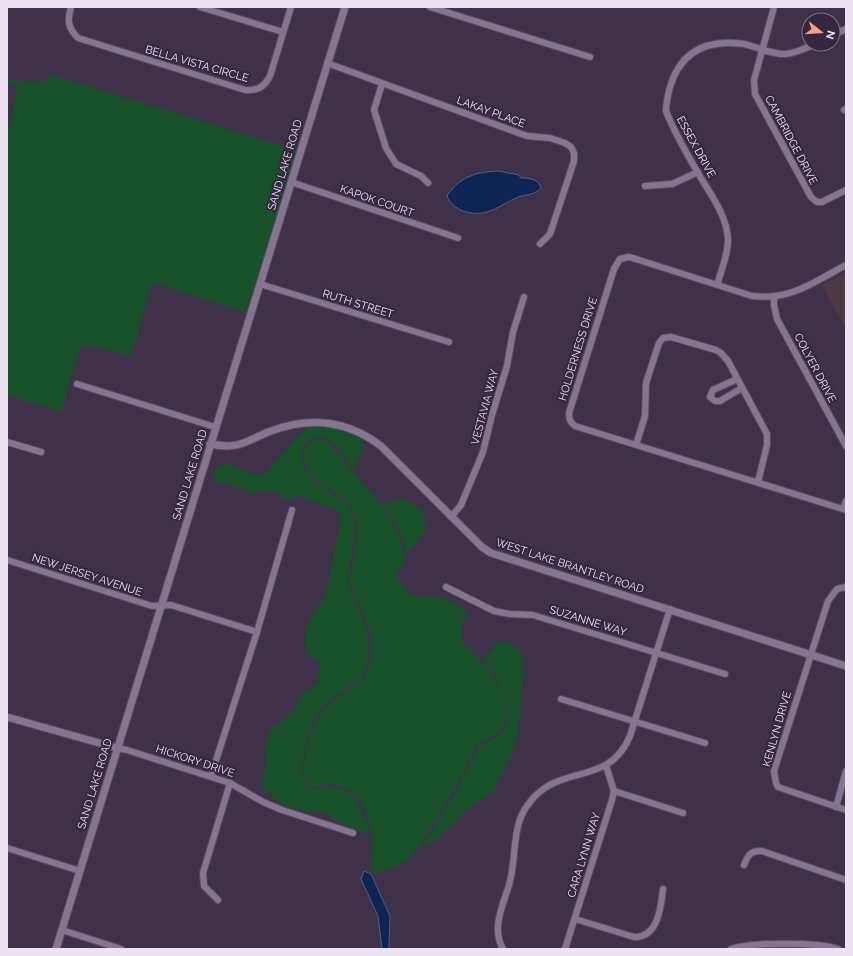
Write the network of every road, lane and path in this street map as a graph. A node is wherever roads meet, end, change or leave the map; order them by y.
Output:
1 (71, 7) edge
2 (200, 7) edge
3 (291, 7) edge
4 (345, 7) edge
5 (430, 7) edge
6 (774, 7) edge
7 (283, 32) junction
8 (762, 49) junction
9 (801, 49) edge
10 (590, 57) dead end
11 (327, 63) junction
12 (382, 84) junction
13 (698, 172) junction
14 (291, 182) junction
15 (428, 183) dead end
16 (645, 186) dead end
17 (846, 190) edge
18 (458, 238) dead end
19 (540, 244) dead end
20 (846, 265) edge
21 (260, 284) junction
22 (717, 285) junction
23 (524, 297) dead end
24 (774, 297) junction
25 (449, 342) dead end
26 (737, 379) junction
27 (77, 384) dead end
28 (742, 388) junction
29 (216, 428) junction
30 (7, 442) edge
31 (210, 444) junction
32 (636, 445) junction
33 (846, 446) edge
34 (42, 452) dead end
35 (758, 482) junction
36 (846, 501) edge
37 (845, 509) edge
38 (292, 510) dead end
39 (451, 517) junction
40 (7, 560) edge
41 (446, 587) dead end
42 (846, 587) edge
43 (161, 606) junction
44 (670, 609) junction
45 (257, 632) junction
46 (656, 652) junction
47 (812, 656) junction
48 (846, 666) edge
49 (725, 674) dead end
50 (561, 699) dead end
51 (7, 717) edge
52 (635, 722) junction
53 (706, 743) dead end
54 (117, 748) junction
55 (606, 766) junction
56 (846, 772) edge
57 (211, 776) junction
58 (230, 783) junction
59 (614, 792) junction
60 (836, 806) junction
61 (846, 810) edge
62 (683, 813) dead end
63 (353, 833) dead end
64 (7, 848) edge
65 (744, 865) dead end
66 (80, 871) junction
67 (846, 880) edge
68 (663, 889) dead end
69 (218, 900) dead end
70 (575, 919) junction
71 (62, 930) junction
72 (56, 949) edge
73 (121, 949) edge
74 (503, 949) edge
75 (565, 949) edge
76 (731, 949) edge
77 (838, 949) edge

1 - 7 street, BELLA VISTA CIRCLE
2 - 7 street
3 - 7 street, BELLA VISTA CIRCLE
4 - 11 street, SAND LAKE ROAD
5 - 10 street
6 - 8 street, CAMBRIDGE DRIVE
8 - 9 street, ESSEX DRIVE
8 - 13 street, ESSEX DRIVE
8 - 17 street, CAMBRIDGE DRIVE
11 - 12 street, LAKAY PLACE
11 - 14 street, SAND LAKE ROAD
12 - 15 street
12 - 19 street, LAKAY PLACE
13 - 16 street
13 - 22 street, ESSEX DRIVE
14 - 18 street, KAPOK COURT
14 - 21 street, SAND LAKE ROAD
20 - 24 street, HOLDERNESS DRIVE
21 - 25 street, RUTH STREET
21 - 29 street, SAND LAKE ROAD
22 - 24 street, HOLDERNESS DRIVE
22 - 32 street, HOLDERNESS DRIVE
23 - 39 street, VESTAVIA WAY
24 - 33 street, COLYER DRIVE
26 - 28 street
26 - 28 street
26 - 32 street
27 - 29 street
28 - 35 street
29 - 31 street, SAND LAKE ROAD
30 - 34 street
31 - 39 street, WEST LAKE BRANTLEY ROAD
31 - 43 street, SAND LAKE ROAD
32 - 35 street, HOLDERNESS DRIVE
35 - 37 street, HOLDERNESS DRIVE
36 - 37 street
38 - 45 street
39 - 44 street, WEST LAKE BRANTLEY ROAD
40 - 43 street, NEW JERSEY AVENUE
41 - 46 street, SUZANNE WAY
42 - 47 street
43 - 45 street, NEW JERSEY AVENUE
43 - 54 street, SAND LAKE ROAD
44 - 46 street
44 - 47 street, WEST LAKE BRANTLEY ROAD
45 - 57 street
46 - 49 street, SUZANNE WAY
46 - 52 street
47 - 48 street, WEST LAKE BRANTLEY ROAD
47 - 60 street, KENLYN DRIVE
50 - 52 street
51 - 54 street
52 - 53 street
52 - 55 street
54 - 57 street, HICKORY DRIVE
54 - 66 street, SAND LAKE ROAD
55 - 59 street
55 - 74 street
56 - 60 street
57 - 58 street, HICKORY DRIVE
58 - 63 street, HICKORY DRIVE
58 - 69 street
59 - 62 street
59 - 70 street, CARA LYNN WAY
60 - 61 street, KENLYN DRIVE
64 - 66 street
65 - 67 street
66 - 71 street, SAND LAKE ROAD
68 - 70 street
70 - 75 street, CARA LYNN WAY
71 - 72 street, SAND LAKE ROAD
71 - 73 street
76 - 77 street

